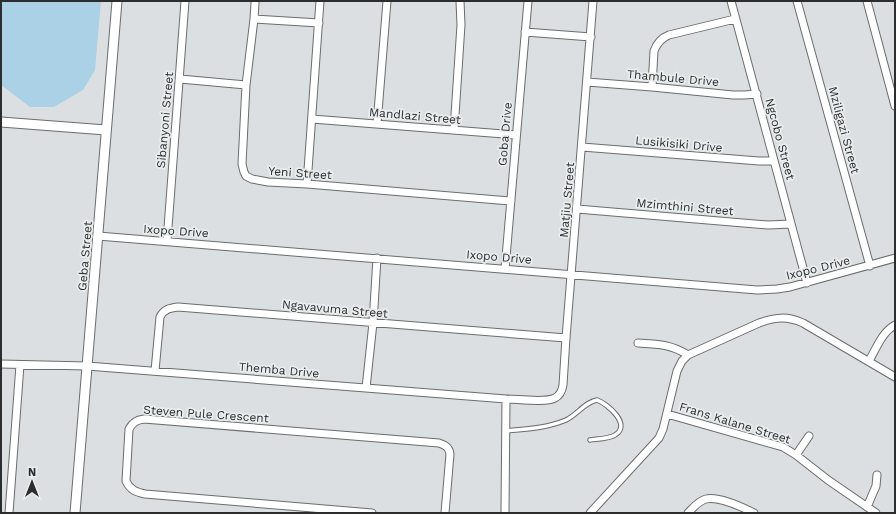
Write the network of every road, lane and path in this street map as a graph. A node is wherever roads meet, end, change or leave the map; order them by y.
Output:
1 (117, 1) edge
2 (185, 1) edge
3 (320, 1) edge
4 (387, 1) edge
5 (460, 1) edge
6 (528, 1) edge
7 (593, 1) edge
8 (730, 1) edge
9 (797, 1) edge
10 (867, 1) edge
11 (255, 3) dead end
12 (254, 19) junction
13 (735, 19) junction
14 (319, 23) junction
15 (525, 32) junction
16 (591, 37) junction
17 (180, 80) junction
18 (587, 82) junction
19 (246, 85) junction
20 (652, 87) junction
21 (757, 94) junction
22 (895, 106) edge
23 (312, 119) junction
24 (1, 122) edge
25 (376, 124) junction
26 (106, 130) junction
27 (454, 130) junction
28 (516, 135) junction
29 (582, 147) junction
30 (774, 161) junction
31 (307, 184) junction
32 (511, 201) junction
33 (577, 209) junction
34 (791, 224) junction
35 (98, 236) junction
36 (167, 241) junction
37 (377, 258) junction
38 (895, 258) edge
39 (870, 266) junction
40 (505, 269) junction
41 (571, 275) junction
42 (807, 283) junction
43 (373, 323) junction
44 (895, 325) edge
45 (566, 338) junction
46 (638, 343) dead end
47 (688, 355) junction
48 (869, 361) junction
49 (1, 364) edge
50 (20, 365) junction
51 (87, 366) junction
52 (155, 371) junction
53 (895, 377) edge
54 (366, 388) junction
55 (556, 398) joint
56 (506, 399) junction
57 (667, 414) junction
58 (505, 431) junction
59 (808, 436) dead end
60 (590, 440) dead end
61 (796, 454) junction
62 (877, 475) dead end
63 (867, 507) junction
64 (9, 513) edge
65 (75, 513) edge
66 (372, 513) edge
67 (445, 513) edge
68 (505, 513) edge
69 (590, 513) edge
70 (688, 513) edge
71 (754, 513) edge
72 (876, 513) edge

1 - 26 street, Geba Street
2 - 17 street, Sibanyoni Street
3 - 14 street
4 - 25 street
5 - 27 street
6 - 15 street, Goba Drive
7 - 16 street, Matjiu Street
8 - 13 street, Ngcobo Street
9 - 39 street, Mziligazi Street
10 - 22 street
11 - 12 street, Yeni Street
12 - 14 street
12 - 19 street, Yeni Street
13 - 20 street
13 - 21 street, Ngcobo Street
14 - 23 street
15 - 16 street
15 - 28 street, Goba Drive
16 - 18 street, Matjiu Street
17 - 19 street
17 - 36 street, Sibanyoni Street
18 - 20 street, Thambule Drive
18 - 29 street, Matjiu Street
19 - 31 street, Yeni Street
20 - 21 street, Thambule Drive
21 - 30 street, Ngcobo Street
23 - 25 street, Mandlazi Street
23 - 31 street
24 - 26 street
25 - 27 street, Mandlazi Street
26 - 35 street, Geba Street
27 - 28 street, Mandlazi Street
28 - 32 street, Goba Drive
29 - 30 street, Lusikisiki Drive
29 - 33 street, Matjiu Street
30 - 34 street, Ngcobo Street
31 - 32 street, Yeni Street
32 - 40 street, Goba Drive
33 - 34 street, Mzimthini Street
33 - 41 street, Matjiu Street
34 - 42 street, Ngcobo Street
35 - 36 street, Ixopo Drive
35 - 51 street, Geba Street
36 - 37 street, Ixopo Drive
37 - 40 street, Ixopo Drive
37 - 43 street
38 - 39 street, Ixopo Drive
39 - 42 street, Ixopo Drive
40 - 41 street, Ixopo Drive
41 - 42 street, Ixopo Drive
41 - 45 street, Matjiu Street
43 - 45 street, Ngavavuma Street
43 - 52 street, Ngavavuma Street
43 - 54 street
44 - 48 street
45 - 55 street, Matjiu Street
46 - 47 street
47 - 48 street
47 - 57 street
48 - 53 street
49 - 50 street, Themba Drive
50 - 51 street, Themba Drive
50 - 64 street
51 - 52 street, Themba Drive
51 - 65 street, Geba Street
52 - 54 street, Themba Drive
54 - 56 street, Themba Drive
55 - 56 street, Themba Drive
56 - 58 street
57 - 61 street, Frans Kalane Street
57 - 69 street
58 - 60 lane
58 - 68 street
59 - 61 street, Frans Kalane Street
61 - 63 street, Frans Kalane Street
62 - 63 street
63 - 72 street, Frans Kalane Street
66 - 67 street, Steven Pule Crescent
70 - 71 street

